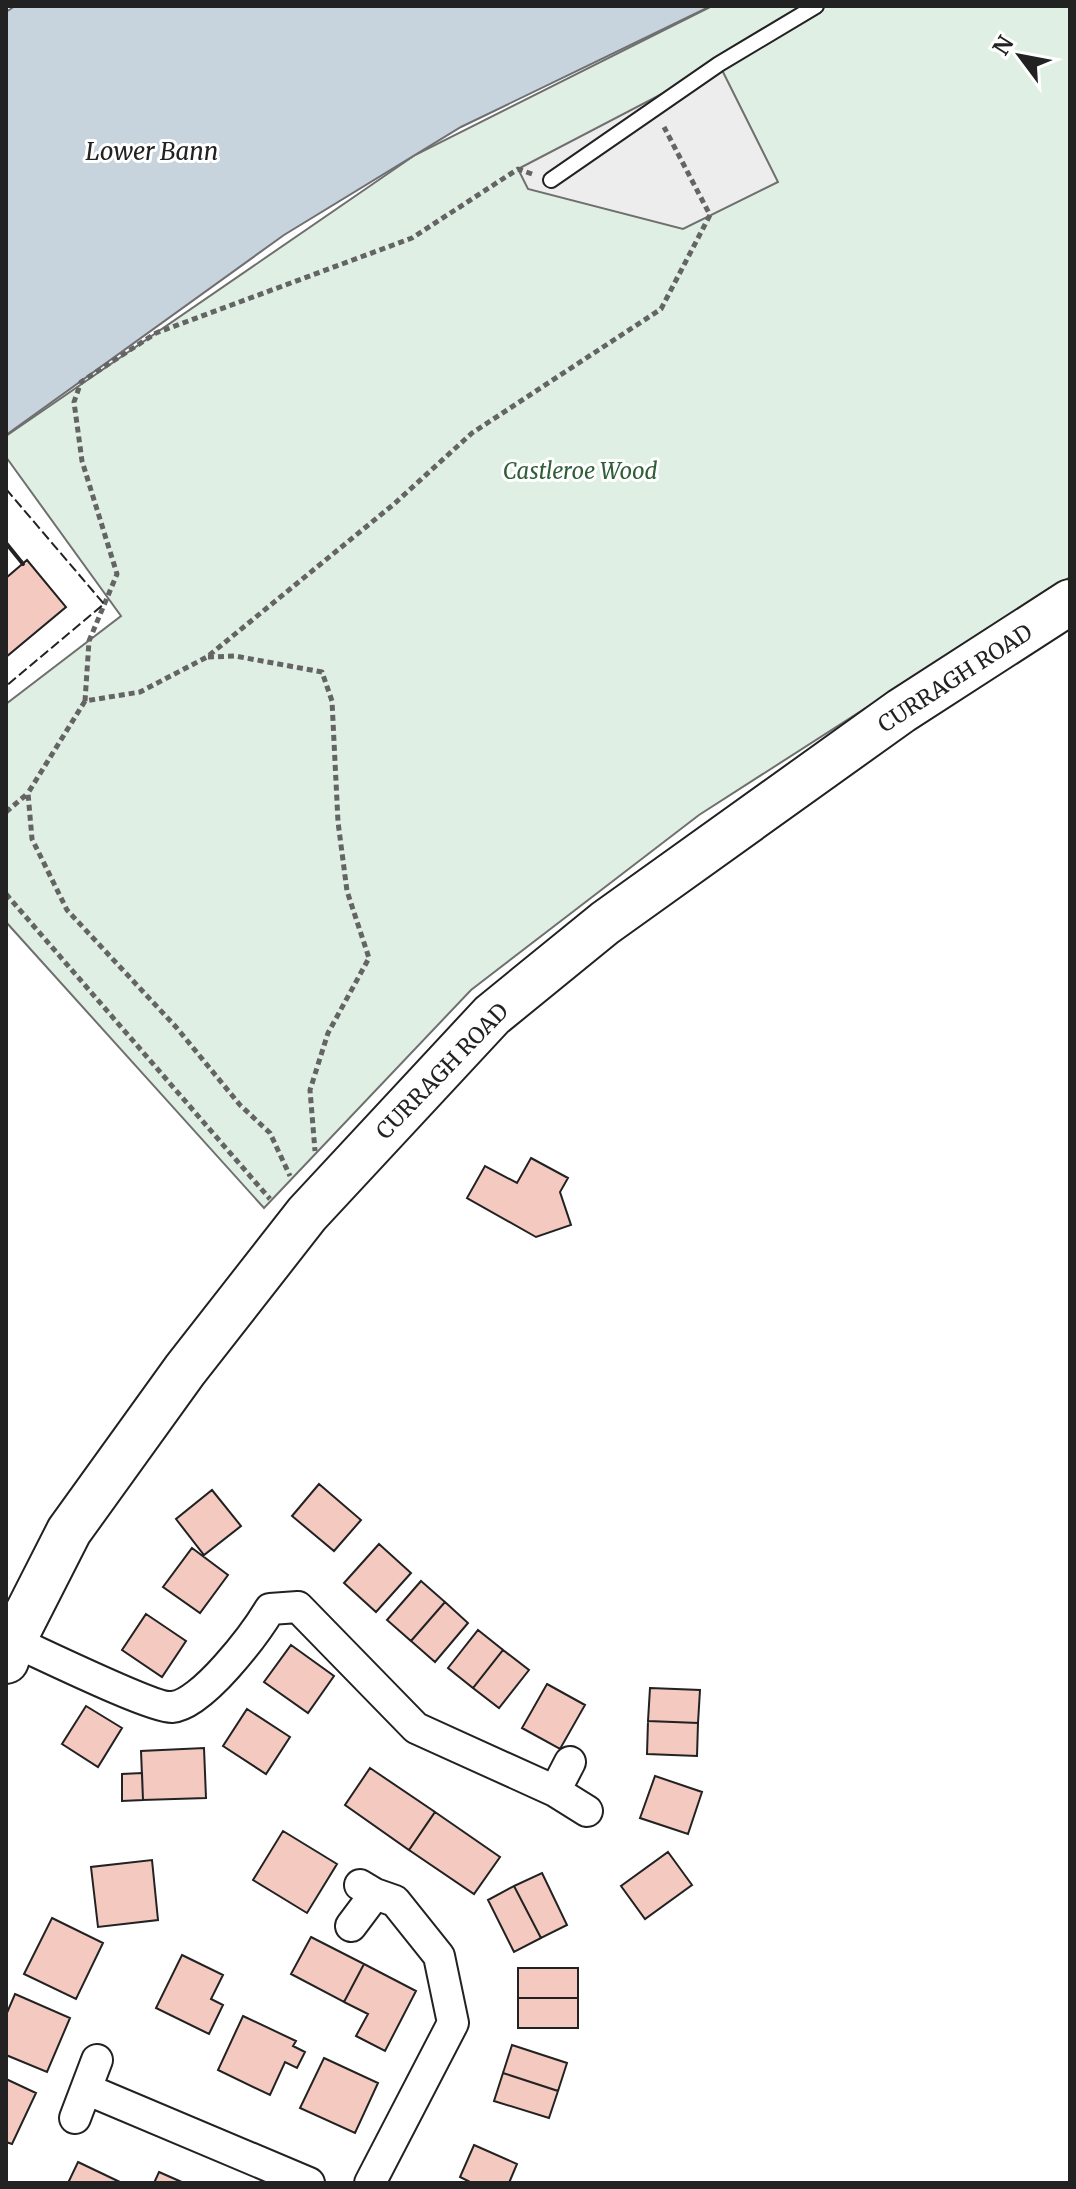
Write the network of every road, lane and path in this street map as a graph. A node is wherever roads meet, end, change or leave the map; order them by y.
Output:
1 (816, 6) edge
2 (654, 109) junction
3 (551, 180) joint
4 (1070, 602) edge
5 (207, 657) junction
6 (85, 701) junction
7 (28, 793) junction
8 (6, 812) edge
9 (6, 894) edge
10 (308, 1215) junction
11 (9, 1651) edge
12 (570, 1762) dead end
13 (555, 1791) junction
14 (587, 1811) dead end
15 (351, 1926) dead end
16 (97, 2060) dead end
17 (86, 2089) junction
18 (75, 2118) dead end
19 (309, 2183) edge
20 (370, 2183) edge

1 - 2 lane
2 - 3 lane
2 - 5 path
3 - 6 path
4 - 10 main road, CURRAGH ROAD
5 - 6 path
5 - 10 path
6 - 7 path
7 - 8 path
7 - 10 path
9 - 10 path
10 - 11 main road, CURRAGH ROAD
11 - 13 street
12 - 13 street
13 - 14 street
15 - 20 street
16 - 17 street
17 - 18 street
17 - 19 street

